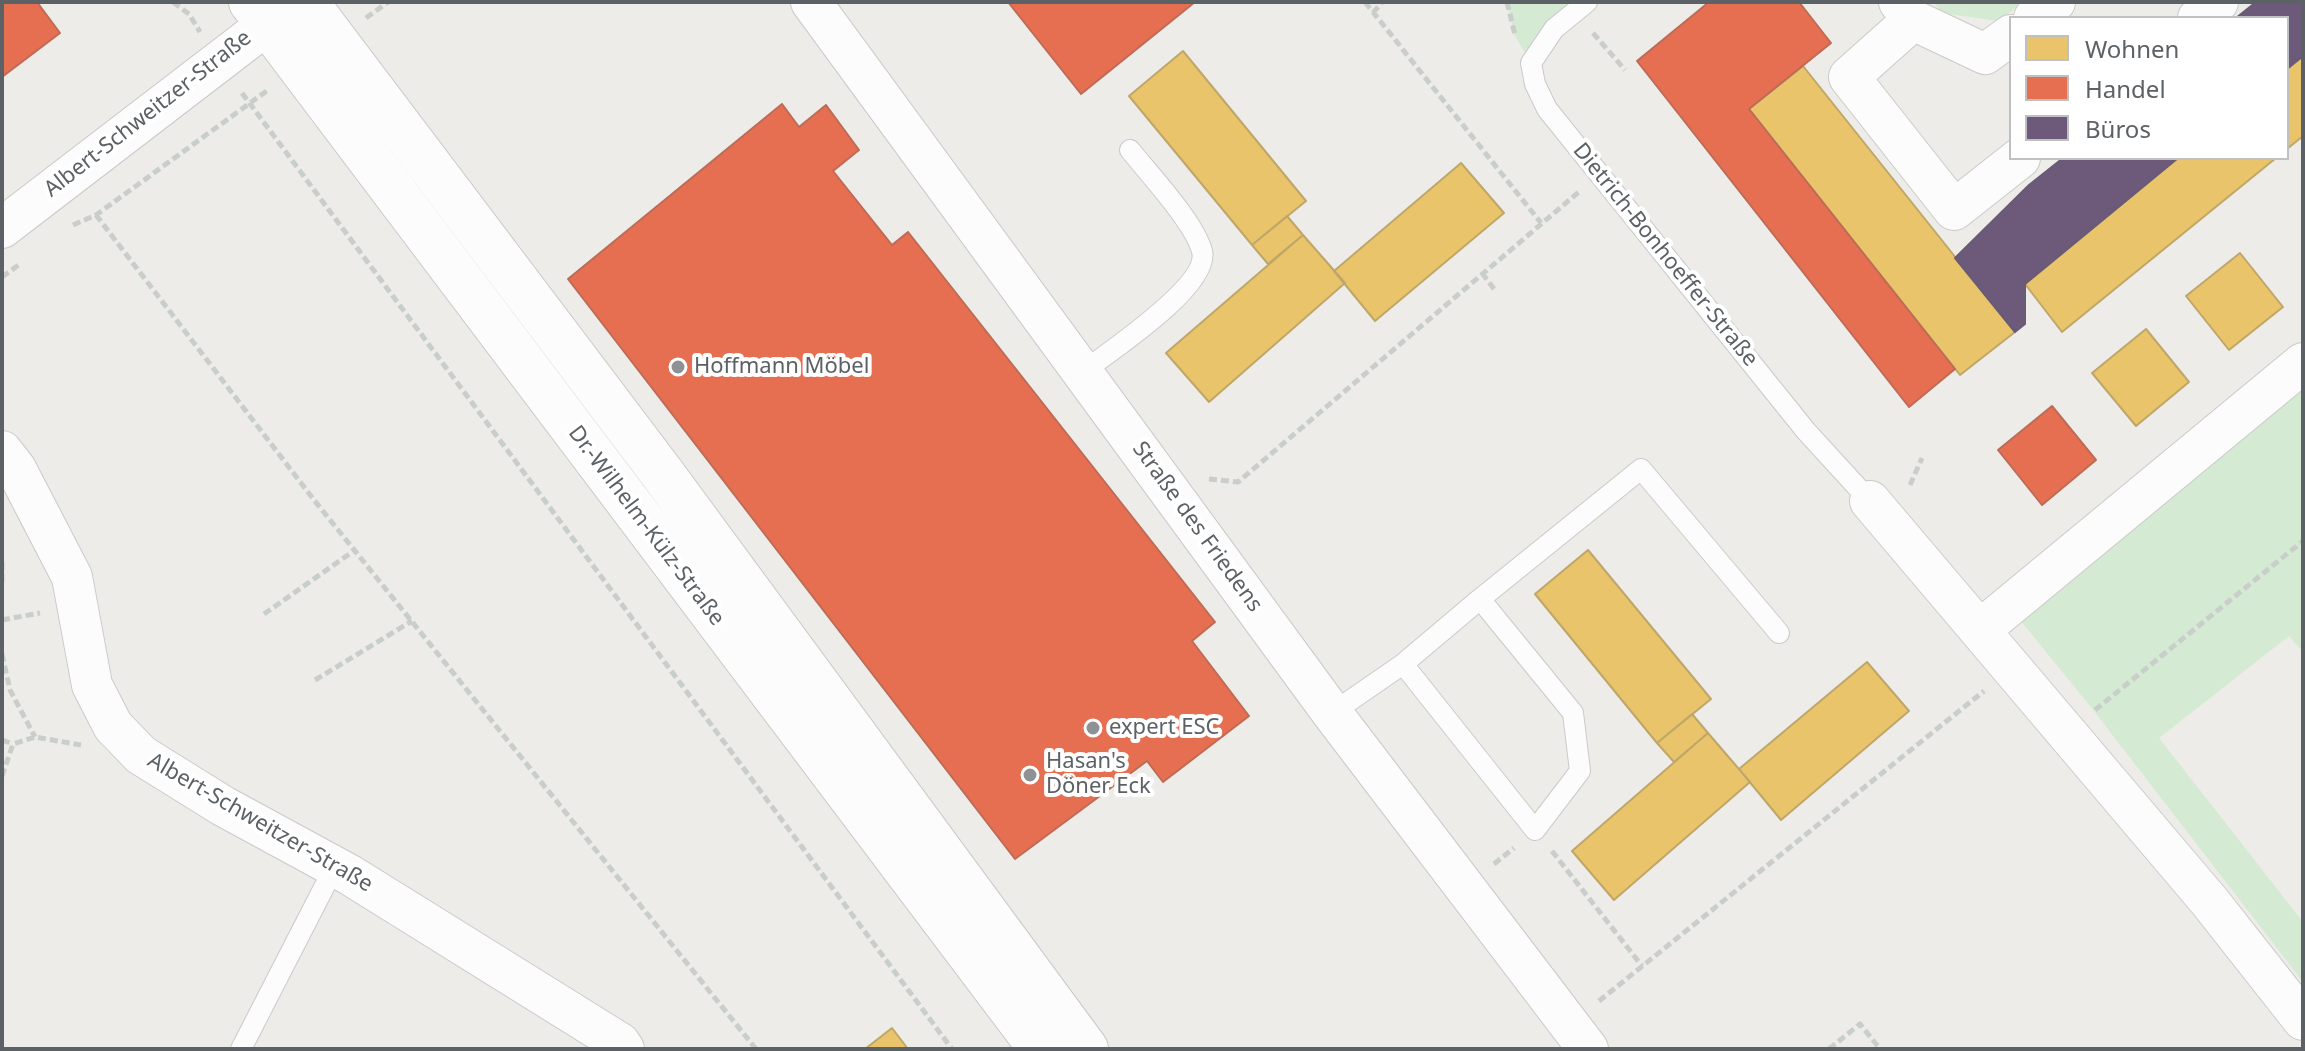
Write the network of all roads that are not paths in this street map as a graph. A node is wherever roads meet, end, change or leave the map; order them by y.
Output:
1 (306, 2) edge
2 (811, 2) edge
3 (2055, 2) edge
4 (2218, 2) edge
5 (1580, 7) edge
6 (271, 9) edge
7 (1906, 11) edge
8 (2037, 16) edge
9 (2200, 16) edge
10 (2009, 36) edge
11 (1130, 150) dead end
12 (2017, 160) edge
13 (2, 228) edge
14 (2303, 363) edge
15 (1084, 371) junction
16 (2, 451) edge
17 (1870, 501) joint
18 (1480, 599) junction
19 (1994, 618) junction
20 (1779, 633) dead end
21 (1403, 664) junction
22 (1332, 713) junction
23 (335, 866) junction
24 (2303, 1020) edge
25 (1578, 1037) edge
26 (241, 1049) edge
27 (624, 1049) edge
28 (1041, 1049) edge
29 (1086, 1049) edge

1 - 29 street, Dr.-Wilhelm-Külz-Straße
2 - 15 street, Straße des Friedens
3 - 8 street
4 - 9 street
5 - 17 lane, Dietrich-Bonhoeffer-Straße
6 - 13 street, Albert-Schweitzer-Straße
6 - 28 street, Dr.-Wilhelm-Külz-Straße
7 - 10 street
7 - 12 street
11 - 15 lane
14 - 19 street
15 - 22 street, Straße des Friedens
16 - 23 street, Albert-Schweitzer-Straße
17 - 19 street
18 - 20 lane
18 - 21 lane
18 - 21 lane
19 - 24 street
21 - 22 lane
22 - 25 street, Straße des Friedens
23 - 26 lane
23 - 27 street, Albert-Schweitzer-Straße

